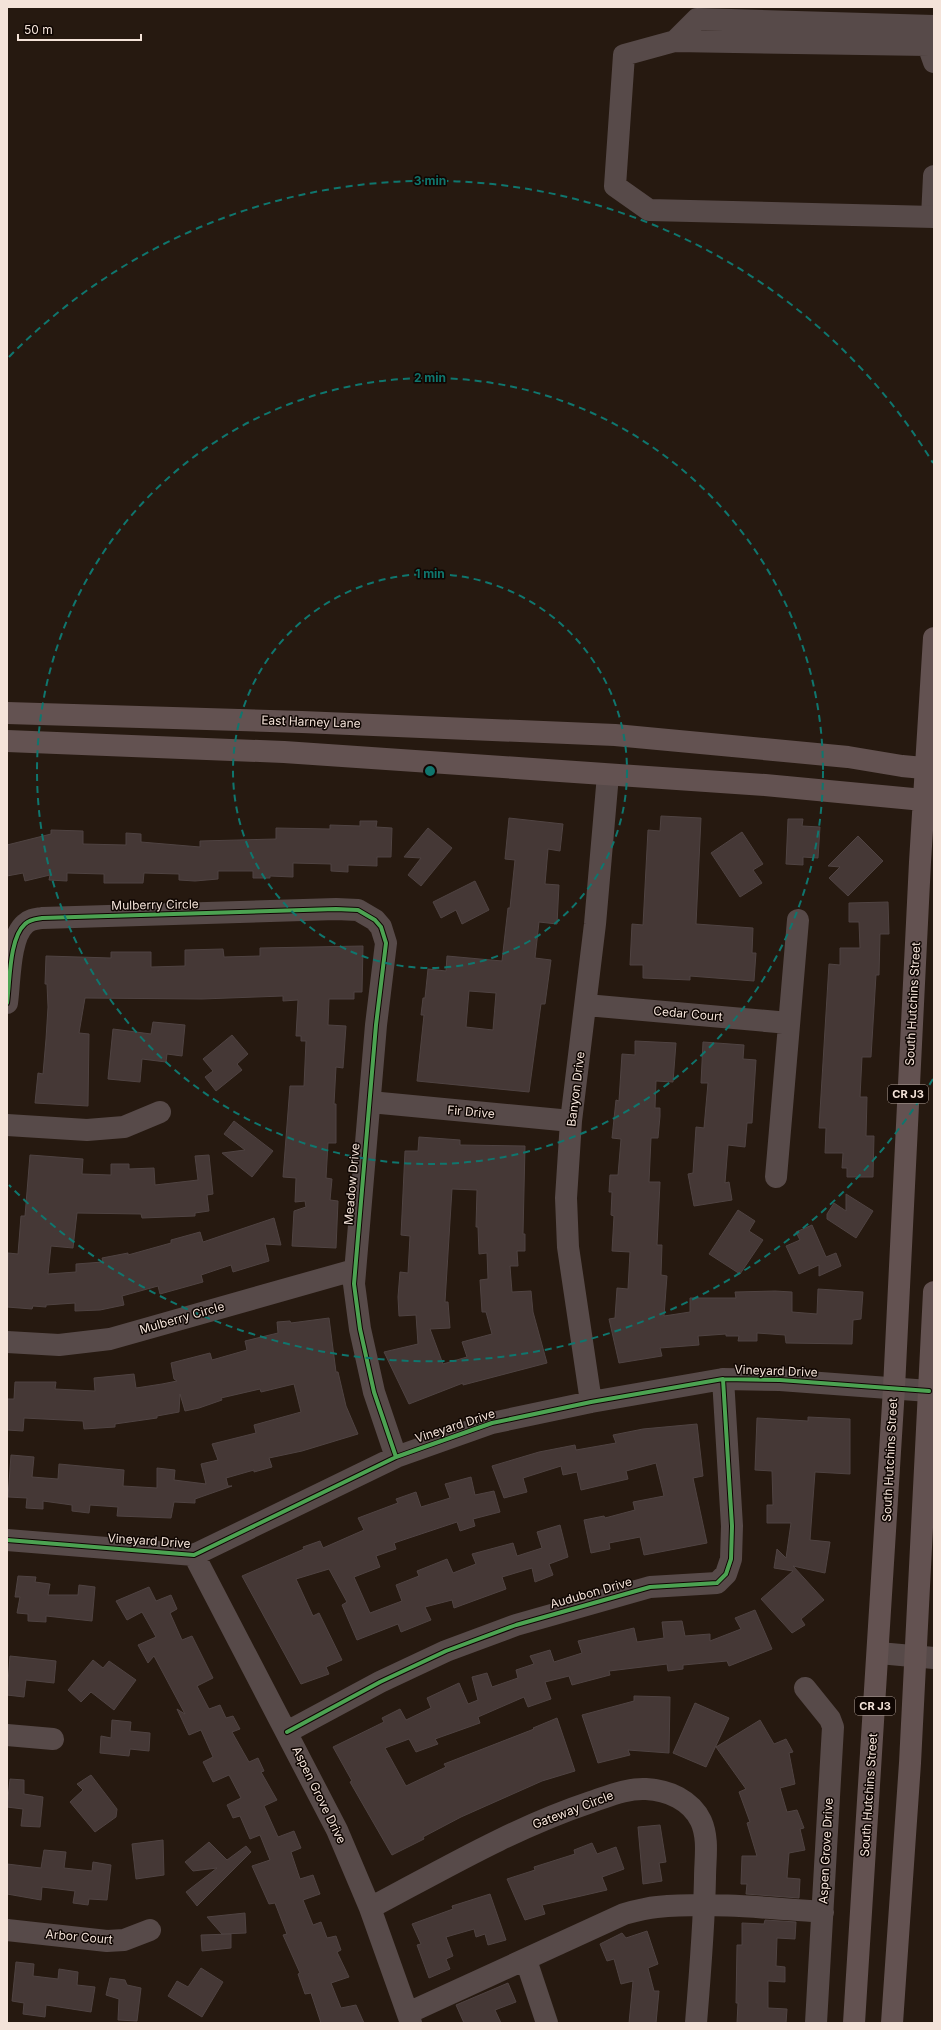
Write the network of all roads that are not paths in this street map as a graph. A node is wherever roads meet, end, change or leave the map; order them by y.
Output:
1 (931, 40) edge
2 (934, 176) edge
3 (933, 217) edge
4 (934, 638) edge
5 (7, 713) edge
6 (7, 741) edge
7 (930, 769) edge
8 (608, 775) junction
9 (929, 801) edge
10 (369, 916) joint
11 (798, 920) dead end
12 (7, 1003) edge
13 (586, 1005) junction
14 (789, 1023) junction
15 (370, 1102) junction
16 (160, 1112) dead end
17 (571, 1121) junction
18 (7, 1125) edge
19 (776, 1177) dead end
20 (354, 1270) junction
21 (934, 1292) edge
22 (7, 1342) edge
23 (723, 1379) junction
24 (894, 1388) junction
25 (928, 1391) junction
26 (591, 1402) junction
27 (396, 1457) junction
28 (7, 1540) edge
29 (194, 1555) junction
30 (879, 1653) junction
31 (925, 1657) edge
32 (805, 1688) dead end
33 (288, 1732) junction
34 (7, 1735) edge
35 (53, 1739) dead end
36 (704, 1905) junction
37 (370, 1908) junction
38 (823, 1912) junction
39 (7, 1930) edge
40 (150, 1930) dead end
41 (526, 1960) junction
42 (410, 2018) edge
43 (547, 2023) edge
44 (696, 2023) edge
45 (816, 2023) edge
46 (854, 2023) edge
47 (892, 2023) edge

1 - 3 street
2 - 3 street
4 - 7 main road, CR J3
5 - 7 main road, East Harney Lane
6 - 8 main road
7 - 9 main road, CR J3
8 - 9 main road
8 - 13 street, Banyon Drive
9 - 24 main road, South Hutchins Street / CR J3
10 - 12 street, Mulberry Circle
10 - 15 street, Meadow Drive
11 - 14 street
13 - 14 street, Cedar Court
13 - 17 street, Banyon Drive
14 - 19 street
15 - 17 street, Fir Drive
15 - 20 street, Meadow Drive
16 - 18 street
17 - 26 street, Banyon Drive
20 - 22 street, Mulberry Circle
20 - 27 street, Meadow Drive
21 - 25 main road, CR J3
23 - 24 street, Vineyard Drive
23 - 26 street, Vineyard Drive
23 - 33 street, Audubon Drive
24 - 25 street, Vineyard Drive
24 - 30 main road, South Hutchins Street / CR J3
25 - 31 main road, CR J3
26 - 27 street, Vineyard Drive
27 - 29 street, Vineyard Drive
28 - 29 street, Vineyard Drive
29 - 33 street, Aspen Grove Drive
30 - 31 street
30 - 46 main road, South Hutchins Street / CR J3
31 - 47 main road, CR J3
32 - 38 street, Aspen Grove Drive
33 - 37 street, Aspen Grove Drive
34 - 35 street
36 - 37 street, Gateway Circle
36 - 38 street
36 - 41 street
36 - 44 street, Gateway Circle
37 - 42 street, Aspen Grove Drive
38 - 45 street, Aspen Grove Drive
39 - 40 street, Arbor Court
41 - 42 street
41 - 43 street

